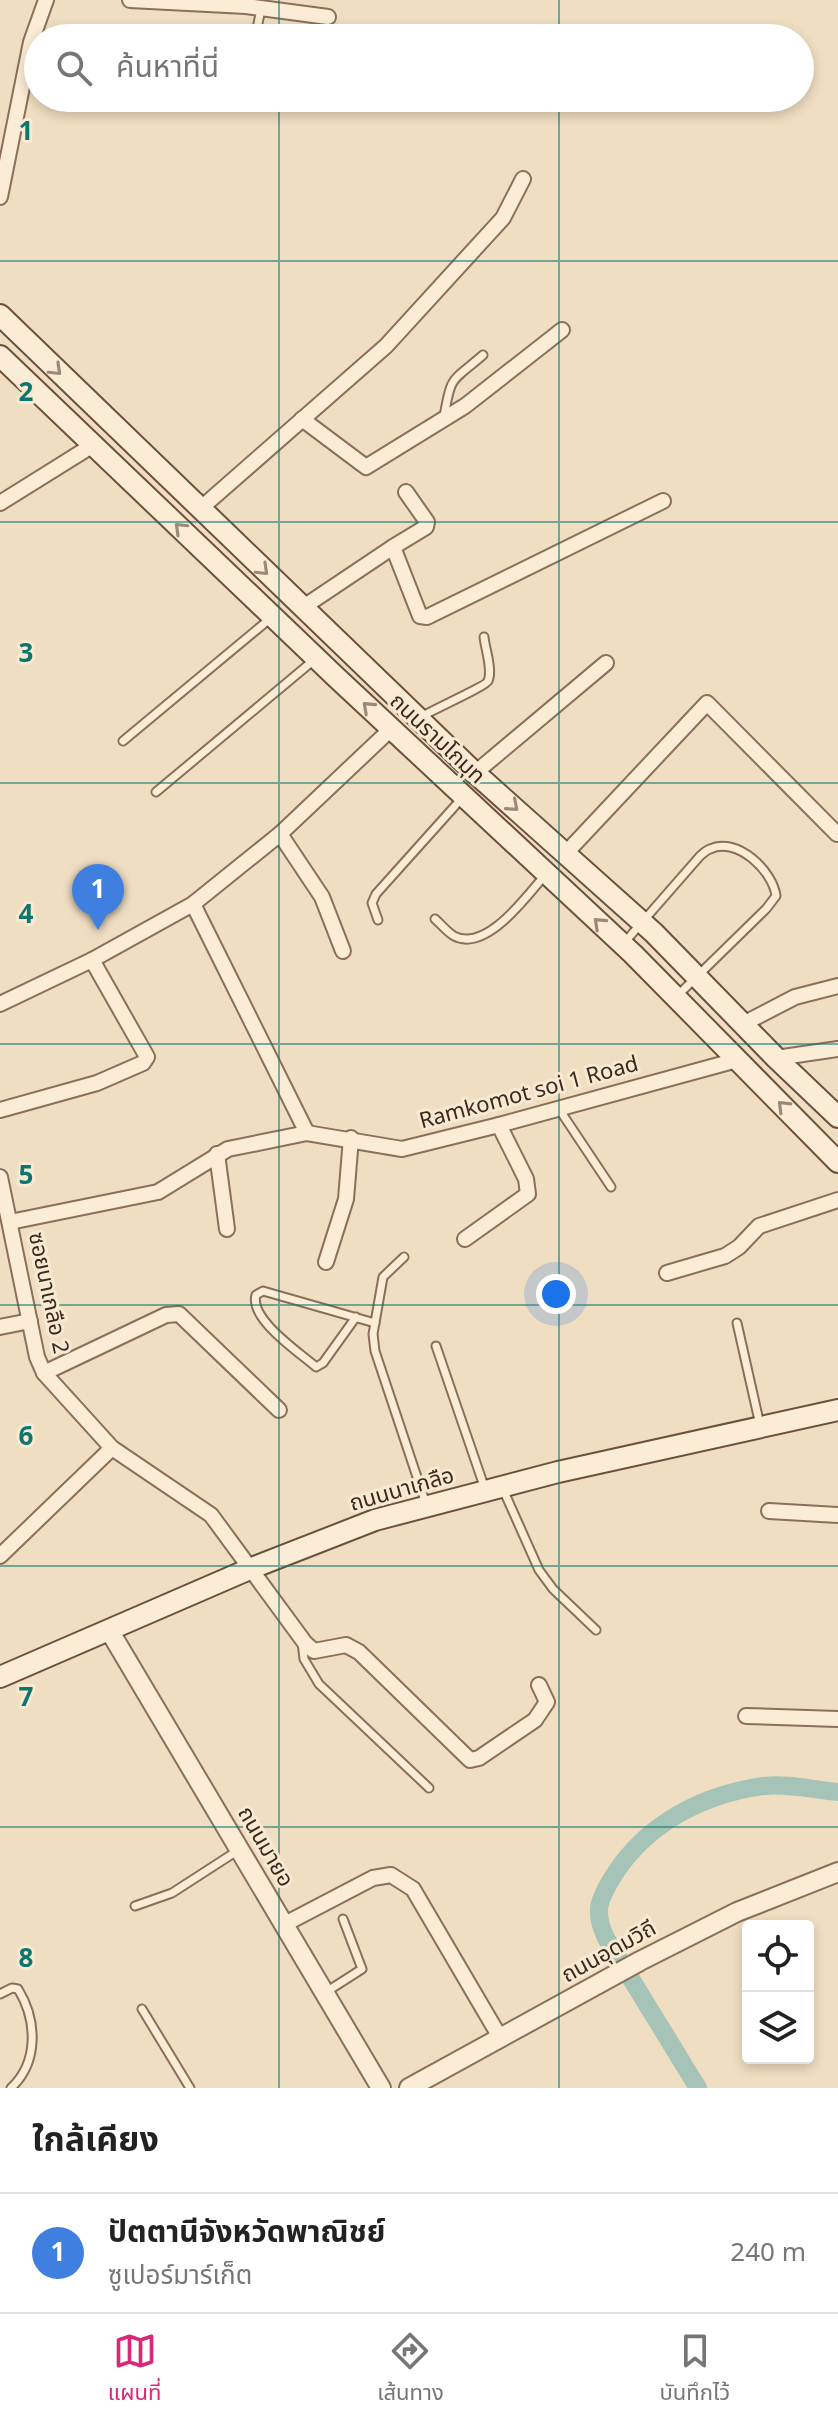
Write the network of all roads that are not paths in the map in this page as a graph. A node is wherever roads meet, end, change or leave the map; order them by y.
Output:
1 (46, 0) edge
2 (130, 0) edge
3 (252, 5) edge
4 (328, 17) dead end
5 (37, 24) edge
6 (24, 77) edge
7 (523, 179) dead end
8 (0, 197) edge
9 (0, 315) edge
10 (562, 330) dead end
11 (483, 355) dead end
12 (0, 356) edge
13 (302, 419) junction
14 (444, 419) junction
15 (93, 445) junction
16 (406, 492) dead end
17 (663, 501) dead end
18 (0, 503) edge
19 (200, 509) junction
20 (393, 547) junction
21 (302, 608) junction
22 (272, 617) junction
23 (484, 637) dead end
24 (316, 658) junction
25 (606, 663) dead end
26 (419, 718) junction
27 (391, 729) junction
28 (123, 741) dead end
29 (475, 773) junction
30 (156, 792) dead end
31 (464, 797) junction
32 (280, 834) junction
33 (837, 835) edge
34 (566, 853) junction
35 (546, 874) junction
36 (193, 904) junction
37 (435, 919) dead end
38 (378, 920) dead end
39 (642, 922) junction
40 (622, 944) junction
41 (343, 951) dead end
42 (92, 960) junction
43 (697, 977) junction
44 (838, 986) edge
45 (676, 998) junction
46 (0, 1004) edge
47 (743, 1024) junction
48 (838, 1049) edge
49 (776, 1058) junction
50 (737, 1060) junction
51 (559, 1109) junction
52 (0, 1110) edge
53 (838, 1117) edge
54 (499, 1125) junction
55 (307, 1133) junction
56 (351, 1138) junction
57 (217, 1154) junction
58 (838, 1162) edge
59 (0, 1177) edge
60 (611, 1187) dead end
61 (838, 1200) edge
62 (10, 1222) junction
63 (227, 1229) dead end
64 (465, 1239) dead end
65 (404, 1257) dead end
66 (326, 1262) dead end
67 (667, 1273) dead end
68 (356, 1317) junction
69 (30, 1321) junction
70 (375, 1323) junction
71 (737, 1323) dead end
72 (0, 1327) edge
73 (436, 1346) dead end
74 (44, 1373) junction
75 (279, 1410) dead end
76 (838, 1410) edge
77 (760, 1427) junction
78 (112, 1448) junction
79 (494, 1489) junction
80 (427, 1506) junction
81 (769, 1511) dead end
82 (838, 1515) edge
83 (0, 1556) edge
84 (252, 1568) junction
85 (109, 1630) junction
86 (596, 1630) dead end
87 (302, 1640) junction
88 (0, 1677) edge
89 (539, 1685) dead end
90 (746, 1716) dead end
91 (838, 1719) edge
92 (429, 1788) dead end
93 (239, 1849) junction
94 (838, 1872) edge
95 (135, 1906) dead end
96 (343, 1919) dead end
97 (283, 1925) junction
98 (324, 1993) junction
99 (0, 1994) edge
100 (142, 2009) dead end
101 (501, 2039) junction
102 (11, 2088) edge
103 (190, 2088) edge
104 (381, 2088) edge
105 (409, 2088) edge

1 - 5 street
2 - 3 street
3 - 4 street
6 - 8 street
7 - 13 street
9 -> 19 main road, ถนนรามโกมุท
10 - 14 street
11 - 14 lane
12 - 15 main road, ถนนรามโกมุท
13 - 14 street
13 - 19 street
15 - 18 street
22 -> 15 main road, ถนนรามโกมุท
16 - 20 street
17 - 20 street
19 -> 21 main road, ถนนรามโกมุท
20 - 21 street
21 - 26 main road, ถนนรามโกมุท
22 - 24 main road, ถนนรามโกมุท
22 - 28 lane
23 - 26 lane
27 -> 24 main road, ถนนรามโกมุท
24 - 30 lane
25 - 29 street
26 - 29 main road, ถนนรามโกมุท
27 - 31 main road, ถนนรามโกมุท
27 - 32 street
29 -> 34 main road, ถนนรามโกมุท
31 - 35 main road, ถนนรามโกมุท
31 - 38 lane
32 - 36 street
32 - 41 street
33 - 34 street
34 - 39 main road, ถนนรามโกมุท
35 - 37 lane
40 -> 35 main road, ถนนรามโกมุท
36 - 42 street
36 - 55 street
39 - 40 lane
39 - 43 main road, ถนนรามโกมุท
39 - 43 lane
40 - 45 main road, ถนนรามโกมุท
42 - 46 street
42 - 52 street
43 - 45 lane
43 - 47 main road, ถนนรามโกมุท
44 - 47 street
45 - 50 main road, ถนนรามโกมุท
47 - 49 main road, ถนนรามโกมุท
48 - 49 street
49 - 53 main road, ถนนรามโกมุท
50 - 51 street, Ramkomot soi 1 Road
58 -> 50 main road, ถนนรามโกมุท
51 - 54 street, Ramkomot soi 1 Road
51 - 60 lane
54 - 56 street, Ramkomot soi 1 Road
54 - 64 street
55 - 56 street, Ramkomot soi 1 Road
55 - 57 street, Ramkomot soi 1 Road
56 - 66 street
57 - 62 street, Ramkomot soi 1 Road
57 - 63 street
59 - 62 street, ซอยนาเกลือ 2
61 - 67 street
62 - 69 street, ซอยนาเกลือ 2
65 - 70 lane
68 - 68 lane
68 - 70 lane
69 - 72 street
69 - 74 street, ซอยนาเกลือ 2
70 - 80 lane
71 - 77 lane
73 - 79 lane
74 - 75 street
74 - 78 street, ซอยนาเกลือ 2
76 - 77 main road, ถนนนาเกลือ
77 - 79 main road, ถนนนาเกลือ
78 - 83 street
78 - 84 street, ซอยนาเกลือ 2
79 - 80 main road, ถนนนาเกลือ
79 - 86 lane
80 - 84 main road, ถนนนาเกลือ
81 - 82 street
84 - 85 main road, ถนนนาเกลือ
84 - 87 street, ซอยนาเกลือ 2
85 - 88 main road, ถนนนาเกลือ
85 - 93 street, ถนนมายอ
87 - 89 street
87 - 92 lane
90 - 91 street
93 - 95 lane
93 - 97 street, ถนนมายอ
94 - 101 street, ถนนอุดมวิถี
96 - 98 lane
97 - 98 street, ถนนมายอ
97 - 101 street
98 - 104 street, ถนนมายอ
99 - 102 lane
100 - 103 lane
101 - 105 street, ถนนอุดมวิถี

